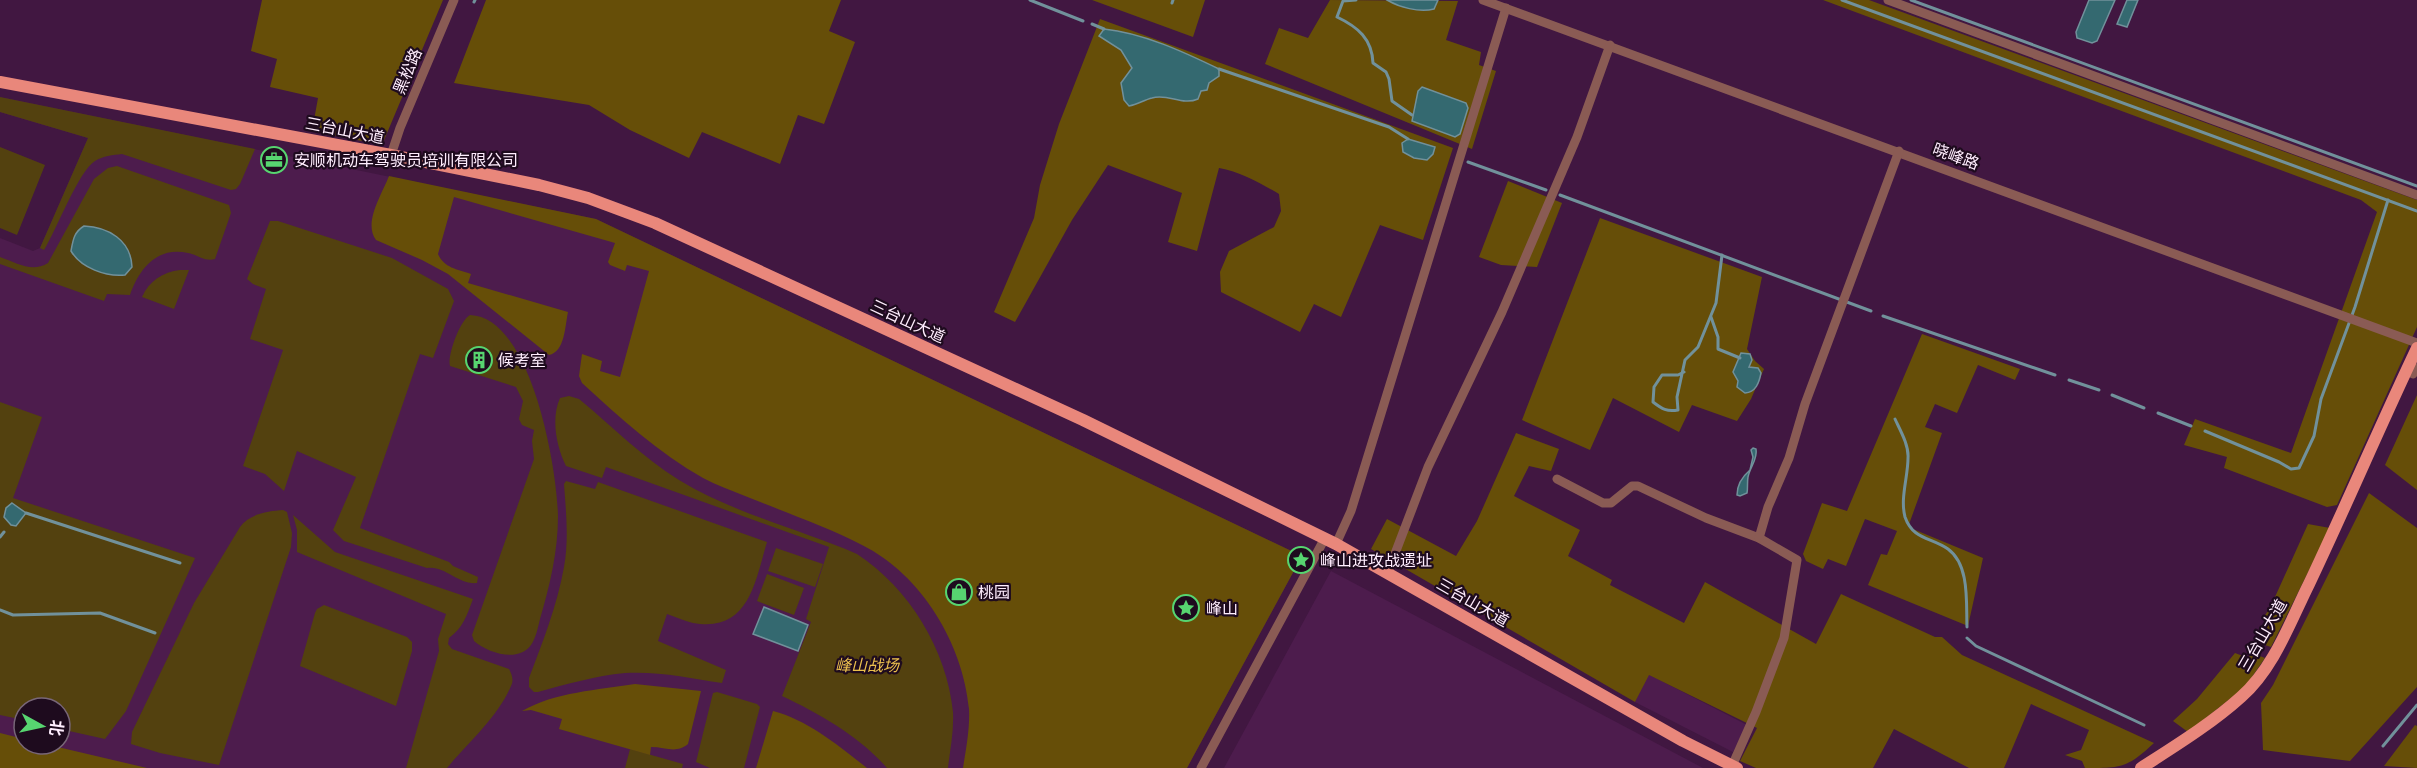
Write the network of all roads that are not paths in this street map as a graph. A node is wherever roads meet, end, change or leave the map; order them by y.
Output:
1 (454, 0) edge
2 (1483, 0) edge
3 (1888, 0) edge
4 (1506, 8) junction
5 (1610, 45) junction
6 (0, 82) edge
7 (1899, 152) junction
8 (391, 155) junction
9 (2417, 195) edge
10 (2417, 345) edge
11 (2416, 369) edge
12 (2361, 476) junction
13 (1557, 479) dead end
14 (1759, 538) junction
15 (1331, 541) junction
16 (1388, 572) junction
17 (1735, 767) edge
18 (1201, 768) edge
19 (2141, 768) edge

1 - 8 street, 黑松路
2 - 4 street, 晓峰路
3 - 9 street
4 - 5 street, 晓峰路
4 - 15 street
5 - 7 street, 晓峰路
5 - 16 street
6 - 8 main road, 三台山大道
7 - 10 street, 晓峰路
7 - 14 street
8 - 15 main road, 三台山大道
10 - 12 main road, 三台山大道
11 - 12 main road, 三台山大道
12 - 19 main road, 三台山大道
13 - 14 street
14 - 17 street
15 - 16 main road, 三台山大道
15 - 18 street
16 - 17 main road, 三台山大道

